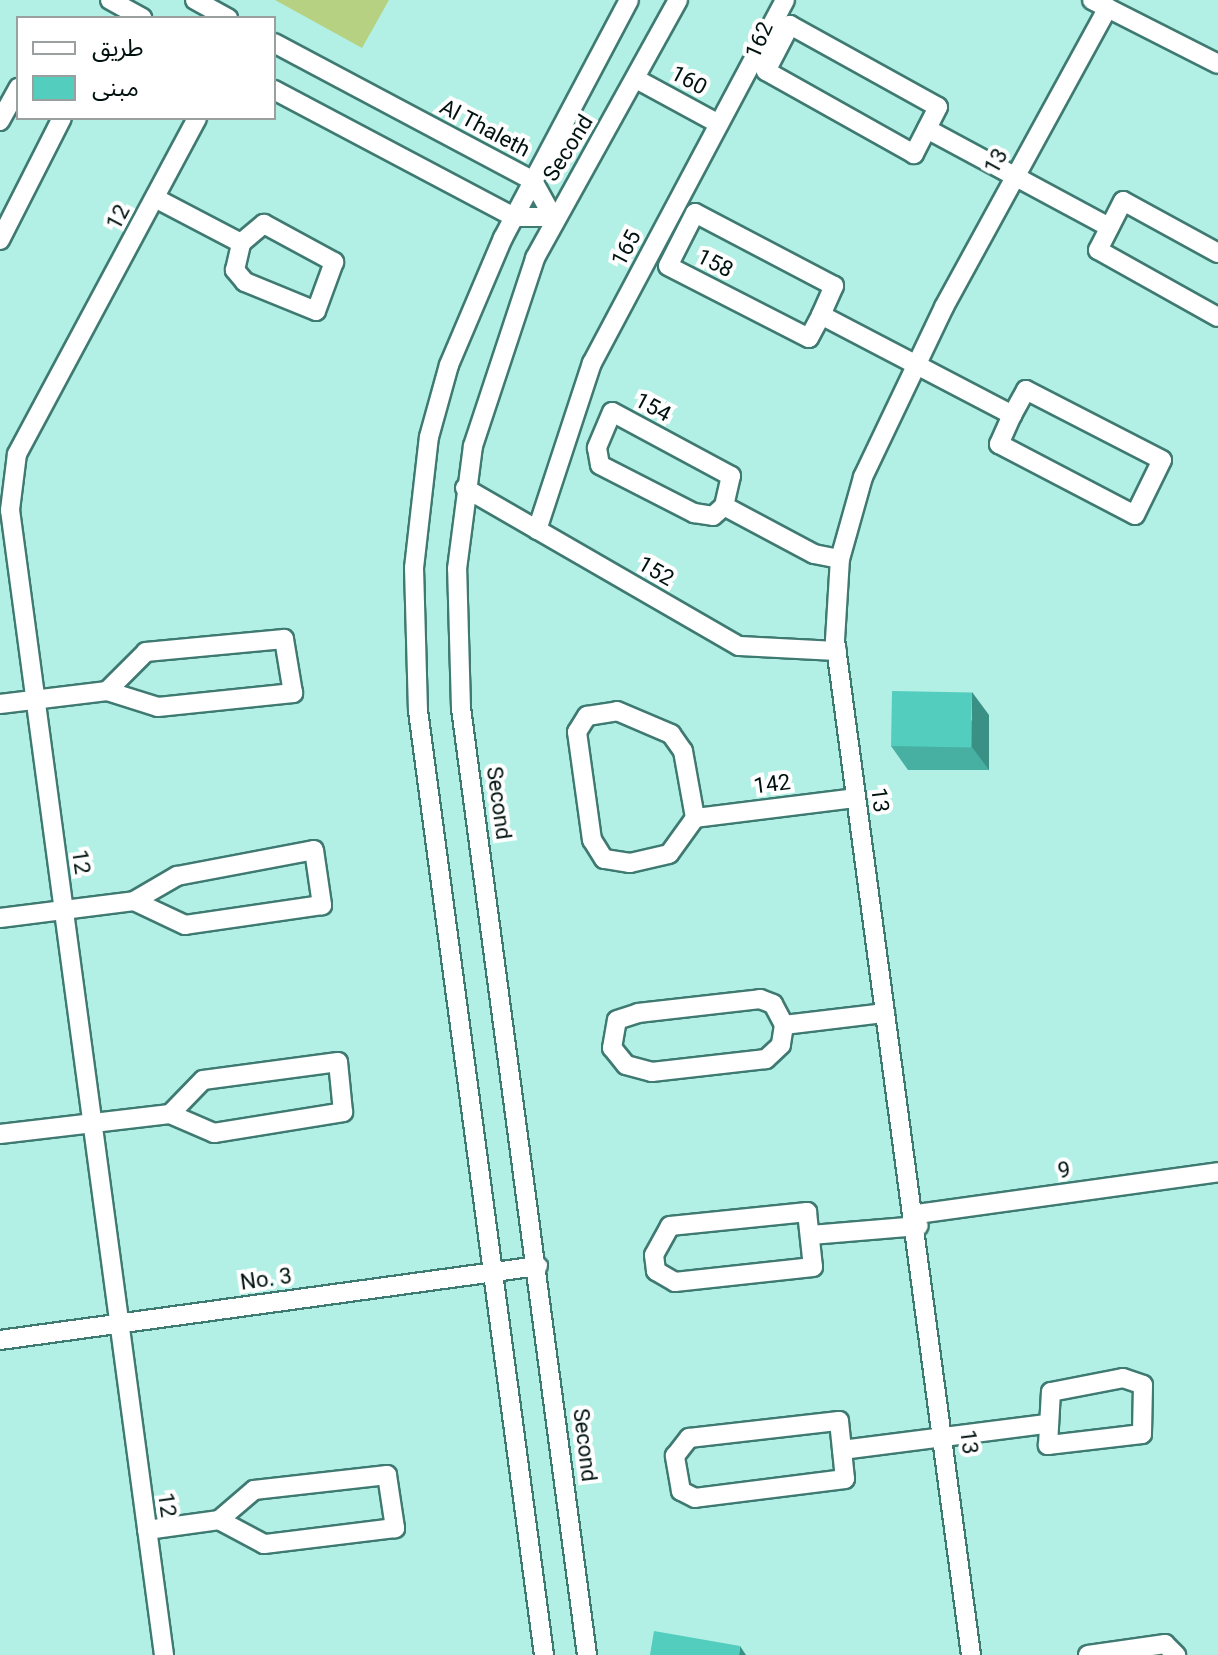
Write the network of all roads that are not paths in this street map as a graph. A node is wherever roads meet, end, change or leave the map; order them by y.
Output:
1 (110, 0) edge
2 (195, 0) edge
3 (629, 0) edge
4 (678, 0) edge
5 (785, 0) edge
6 (1100, 4) edge
7 (138, 16) edge
8 (224, 16) edge
9 (276, 44) edge
10 (1218, 64) edge
11 (636, 79) junction
12 (276, 91) edge
13 (16, 92) edge
14 (61, 120) edge
15 (196, 120) edge
16 (0, 121) edge
17 (719, 124) junction
18 (927, 129) junction
19 (1015, 177) junction
20 (533, 181) junction
21 (155, 198) junction
22 (514, 217) junction
23 (553, 217) junction
24 (1109, 227) junction
25 (0, 240) edge
26 (241, 243) junction
27 (1218, 253) edge
28 (821, 315) junction
29 (1218, 317) edge
30 (916, 365) junction
31 (1012, 415) junction
32 (0, 445) edge
33 (17, 454) junction
34 (465, 488) junction
35 (724, 506) junction
36 (537, 530) junction
37 (840, 559) junction
38 (837, 651) junction
39 (107, 691) junction
40 (35, 700) junction
41 (0, 704) edge
42 (856, 798) junction
43 (695, 818) junction
44 (134, 901) junction
45 (63, 911) junction
46 (0, 918) edge
47 (885, 1013) junction
48 (784, 1025) junction
49 (170, 1114) junction
50 (91, 1124) junction
51 (0, 1134) edge
52 (1218, 1172) edge
53 (918, 1220) junction
54 (811, 1235) junction
55 (538, 1266) junction
56 (495, 1272) junction
57 (118, 1324) junction
58 (0, 1340) edge
59 (1044, 1424) junction
60 (944, 1438) junction
61 (842, 1450) junction
62 (219, 1520) junction
63 (147, 1530) junction
64 (164, 1655) edge
65 (544, 1655) edge
66 (587, 1655) edge
67 (971, 1655) edge
68 (1088, 1655) edge
69 (1176, 1655) edge

1 - 7 street
2 - 8 street
3 - 20 street, Second
4 - 11 street, Second
5 - 17 street, 165
6 - 10 street
6 - 19 street, 13
9 - 20 street, Al Thaleth
11 - 17 street, 160
11 - 23 street, Second
12 - 22 street
13 - 16 street
14 - 25 street
15 - 21 street, 12
17 - 36 street, 165
18 - 18 street, 162
18 - 19 street
19 - 24 street
19 - 30 street, 13
20 - 22 street, Second
20 - 23 street, Al Thaleth
21 - 26 street
21 - 33 street, 12
22 - 23 street
22 - 56 street, Second
23 - 34 street, Second
24 - 27 street
24 - 29 street
26 - 26 street
28 - 28 street, 158
28 - 30 street
30 - 31 street
30 - 37 street, 13
31 - 31 street
32 - 33 street
33 - 40 street, 12
34 - 36 street, 152
34 - 55 street, Second
35 - 35 street, 154
35 - 37 street
36 - 38 street, 152
37 - 38 street, 13
38 - 42 street, 13
39 - 39 street
39 - 40 street
40 - 41 street
40 - 45 street, 12
42 - 43 street, 142
42 - 47 street, 13
43 - 43 street
44 - 44 street
44 - 45 street
45 - 46 street
45 - 50 street, 12
47 - 48 street
47 - 53 street, 13
48 - 48 street
49 - 49 street
49 - 50 street
50 - 51 street
50 - 57 street, 12
52 - 53 street, 9
53 - 54 street, 9
53 - 60 street, 13
54 - 54 street
55 - 56 street, No. 3
55 - 66 street, Second
56 - 57 street, No. 3
56 - 65 street, Second
57 - 58 street, No. 3
57 - 63 street, 12
59 - 59 street
59 - 60 street
60 - 61 street
60 - 67 street, 13
61 - 61 street
62 - 62 street
62 - 63 street
63 - 64 street, 12
68 - 69 street

